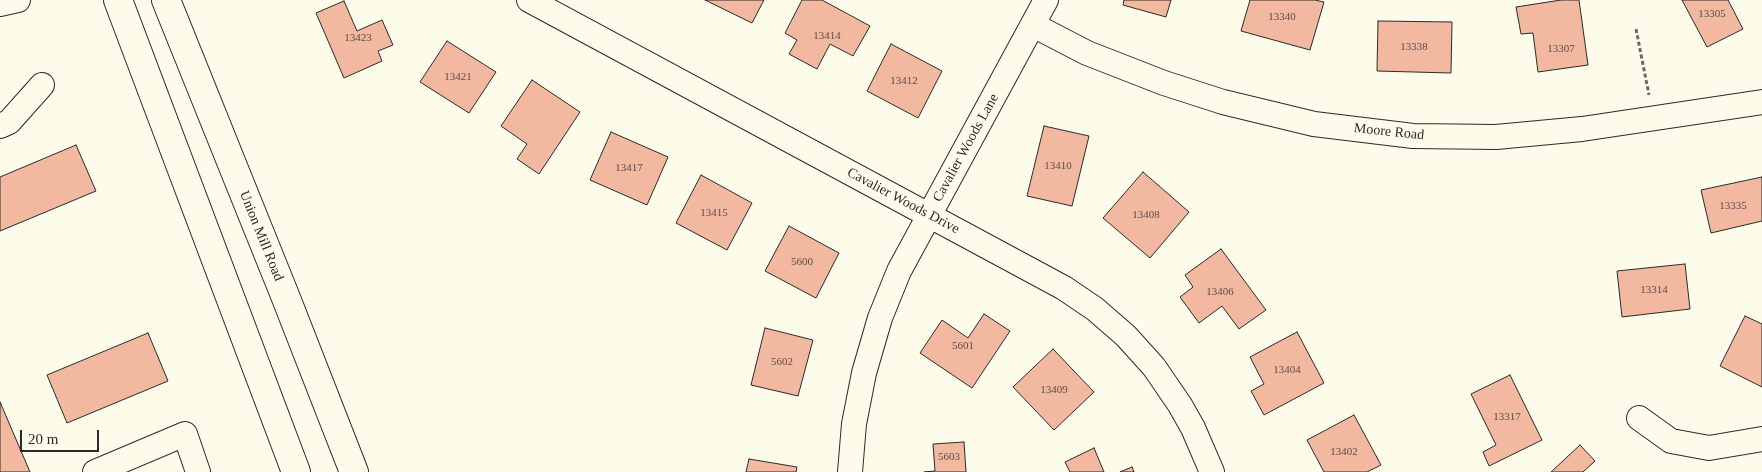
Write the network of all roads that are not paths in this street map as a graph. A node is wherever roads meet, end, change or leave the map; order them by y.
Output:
1 (18, 0) edge
2 (118, 0) edge
3 (166, 0) edge
4 (529, 0) edge
5 (1046, 0) edge
6 (0, 4) edge
7 (1032, 25) junction
8 (42, 85) dead end
9 (1762, 102) edge
10 (0, 126) edge
11 (929, 215) junction
12 (1639, 418) dead end
13 (1762, 439) edge
14 (95, 472) edge
15 (198, 472) edge
16 (296, 472) edge
17 (354, 472) edge
18 (850, 472) edge
19 (1212, 472) edge

1 - 6 street
2 - 16 street
3 - 17 street, Union Mill Road
4 - 11 street, Cavalier Woods Drive
5 - 7 street, Cavalier Woods Lane
7 - 9 street, Moore Road
7 - 11 street, Cavalier Woods Lane
8 - 10 street
11 - 18 street, Cavalier Woods Lane
11 - 19 street, Cavalier Woods Drive
12 - 13 street
14 - 15 street

